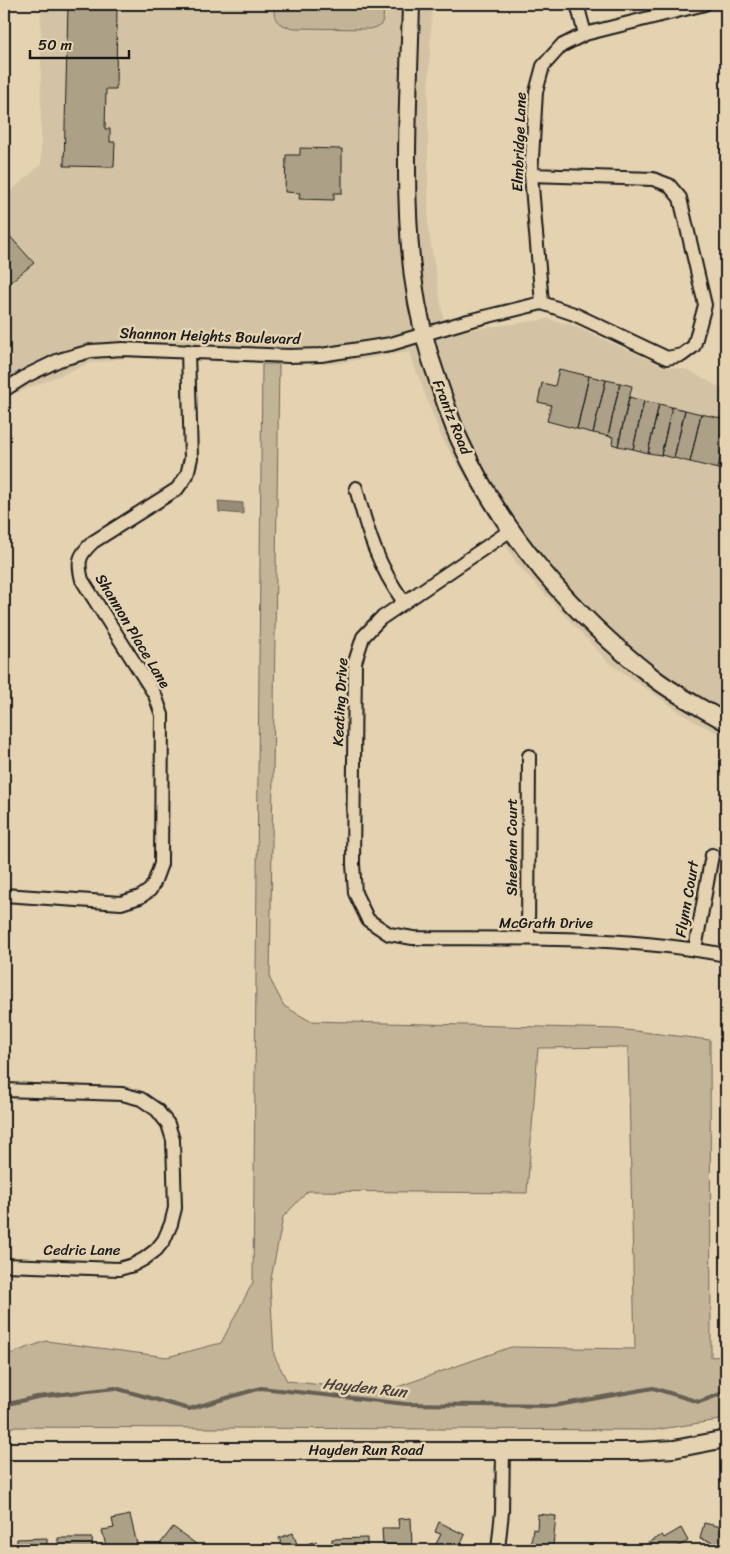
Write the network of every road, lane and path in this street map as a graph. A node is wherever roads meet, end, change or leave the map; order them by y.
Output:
1 (411, 4) edge
2 (577, 4) edge
3 (705, 4) edge
4 (585, 34) junction
5 (531, 175) junction
6 (542, 304) junction
7 (422, 334) junction
8 (188, 350) junction
9 (4, 390) edge
10 (356, 488) dead end
11 (511, 530) junction
12 (404, 602) junction
13 (726, 722) edge
14 (529, 756) dead end
15 (712, 855) dead end
16 (4, 896) edge
17 (368, 920) joint
18 (528, 938) junction
19 (695, 949) junction
20 (726, 955) edge
21 (4, 1090) edge
22 (4, 1265) edge
23 (726, 1439) edge
24 (503, 1450) junction
25 (4, 1451) edge
26 (498, 1550) edge

1 - 7 main road, Frantz Road
2 - 4 street
3 - 4 street, Elmbridge Lane
4 - 5 street, Elmbridge Lane
5 - 6 street, Elmbridge Lane
5 - 6 street
6 - 7 street
7 - 8 street, Shannon Heights Boulevard
7 - 11 main road, Frantz Road
8 - 9 street, Shannon Heights Boulevard
8 - 16 street, Shannon Place Lane
10 - 12 street
11 - 12 street, Keating Drive
11 - 13 main road, Frantz Road
12 - 17 street, Keating Drive
14 - 18 street, Sheehan Court
15 - 19 street, Flynn Court
17 - 18 street, McGrath Drive
18 - 19 street, McGrath Drive
19 - 20 street, McGrath Drive
21 - 22 street, Cedric Lane
23 - 24 main road, Hayden Run Road
24 - 25 main road, Hayden Run Road
24 - 26 street

